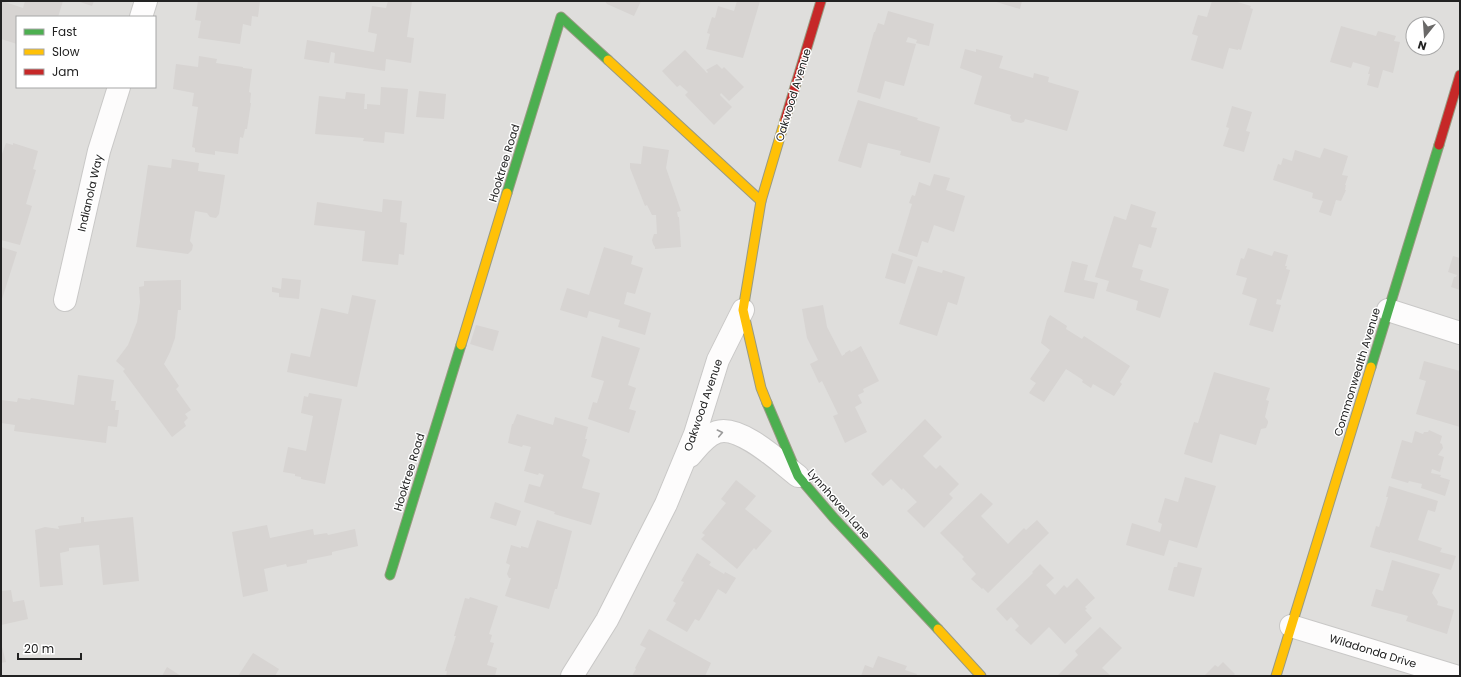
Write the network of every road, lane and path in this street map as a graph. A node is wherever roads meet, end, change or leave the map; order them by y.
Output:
1 (146, 1) edge
2 (821, 1) edge
3 (141, 16) edge
4 (1460, 75) edge
5 (119, 88) edge
6 (761, 201) junction
7 (65, 300) dead end
8 (743, 310) junction
9 (1388, 310) junction
10 (1460, 333) edge
11 (681, 466) junction
12 (798, 476) junction
13 (390, 576) dead end
14 (1291, 626) junction
15 (572, 676) edge
16 (982, 676) edge
17 (1276, 676) edge
18 (1455, 676) edge

1 - 3 street
2 - 6 street, Oakwood Avenue
4 - 9 street, Commonwealth Avenue
5 - 7 street, Indianola Way
6 - 8 street, Oakwood Avenue
6 - 13 street, Hooktree Road
8 - 11 street, Oakwood Avenue
8 - 12 street, Lynnhaven Lane
9 - 10 street
9 - 14 street, Commonwealth Avenue
11 -> 12 street
11 - 15 street, Oakwood Avenue
12 - 16 street, Lynnhaven Lane
14 - 17 street, Commonwealth Avenue
14 - 18 street, Wiladonda Drive

